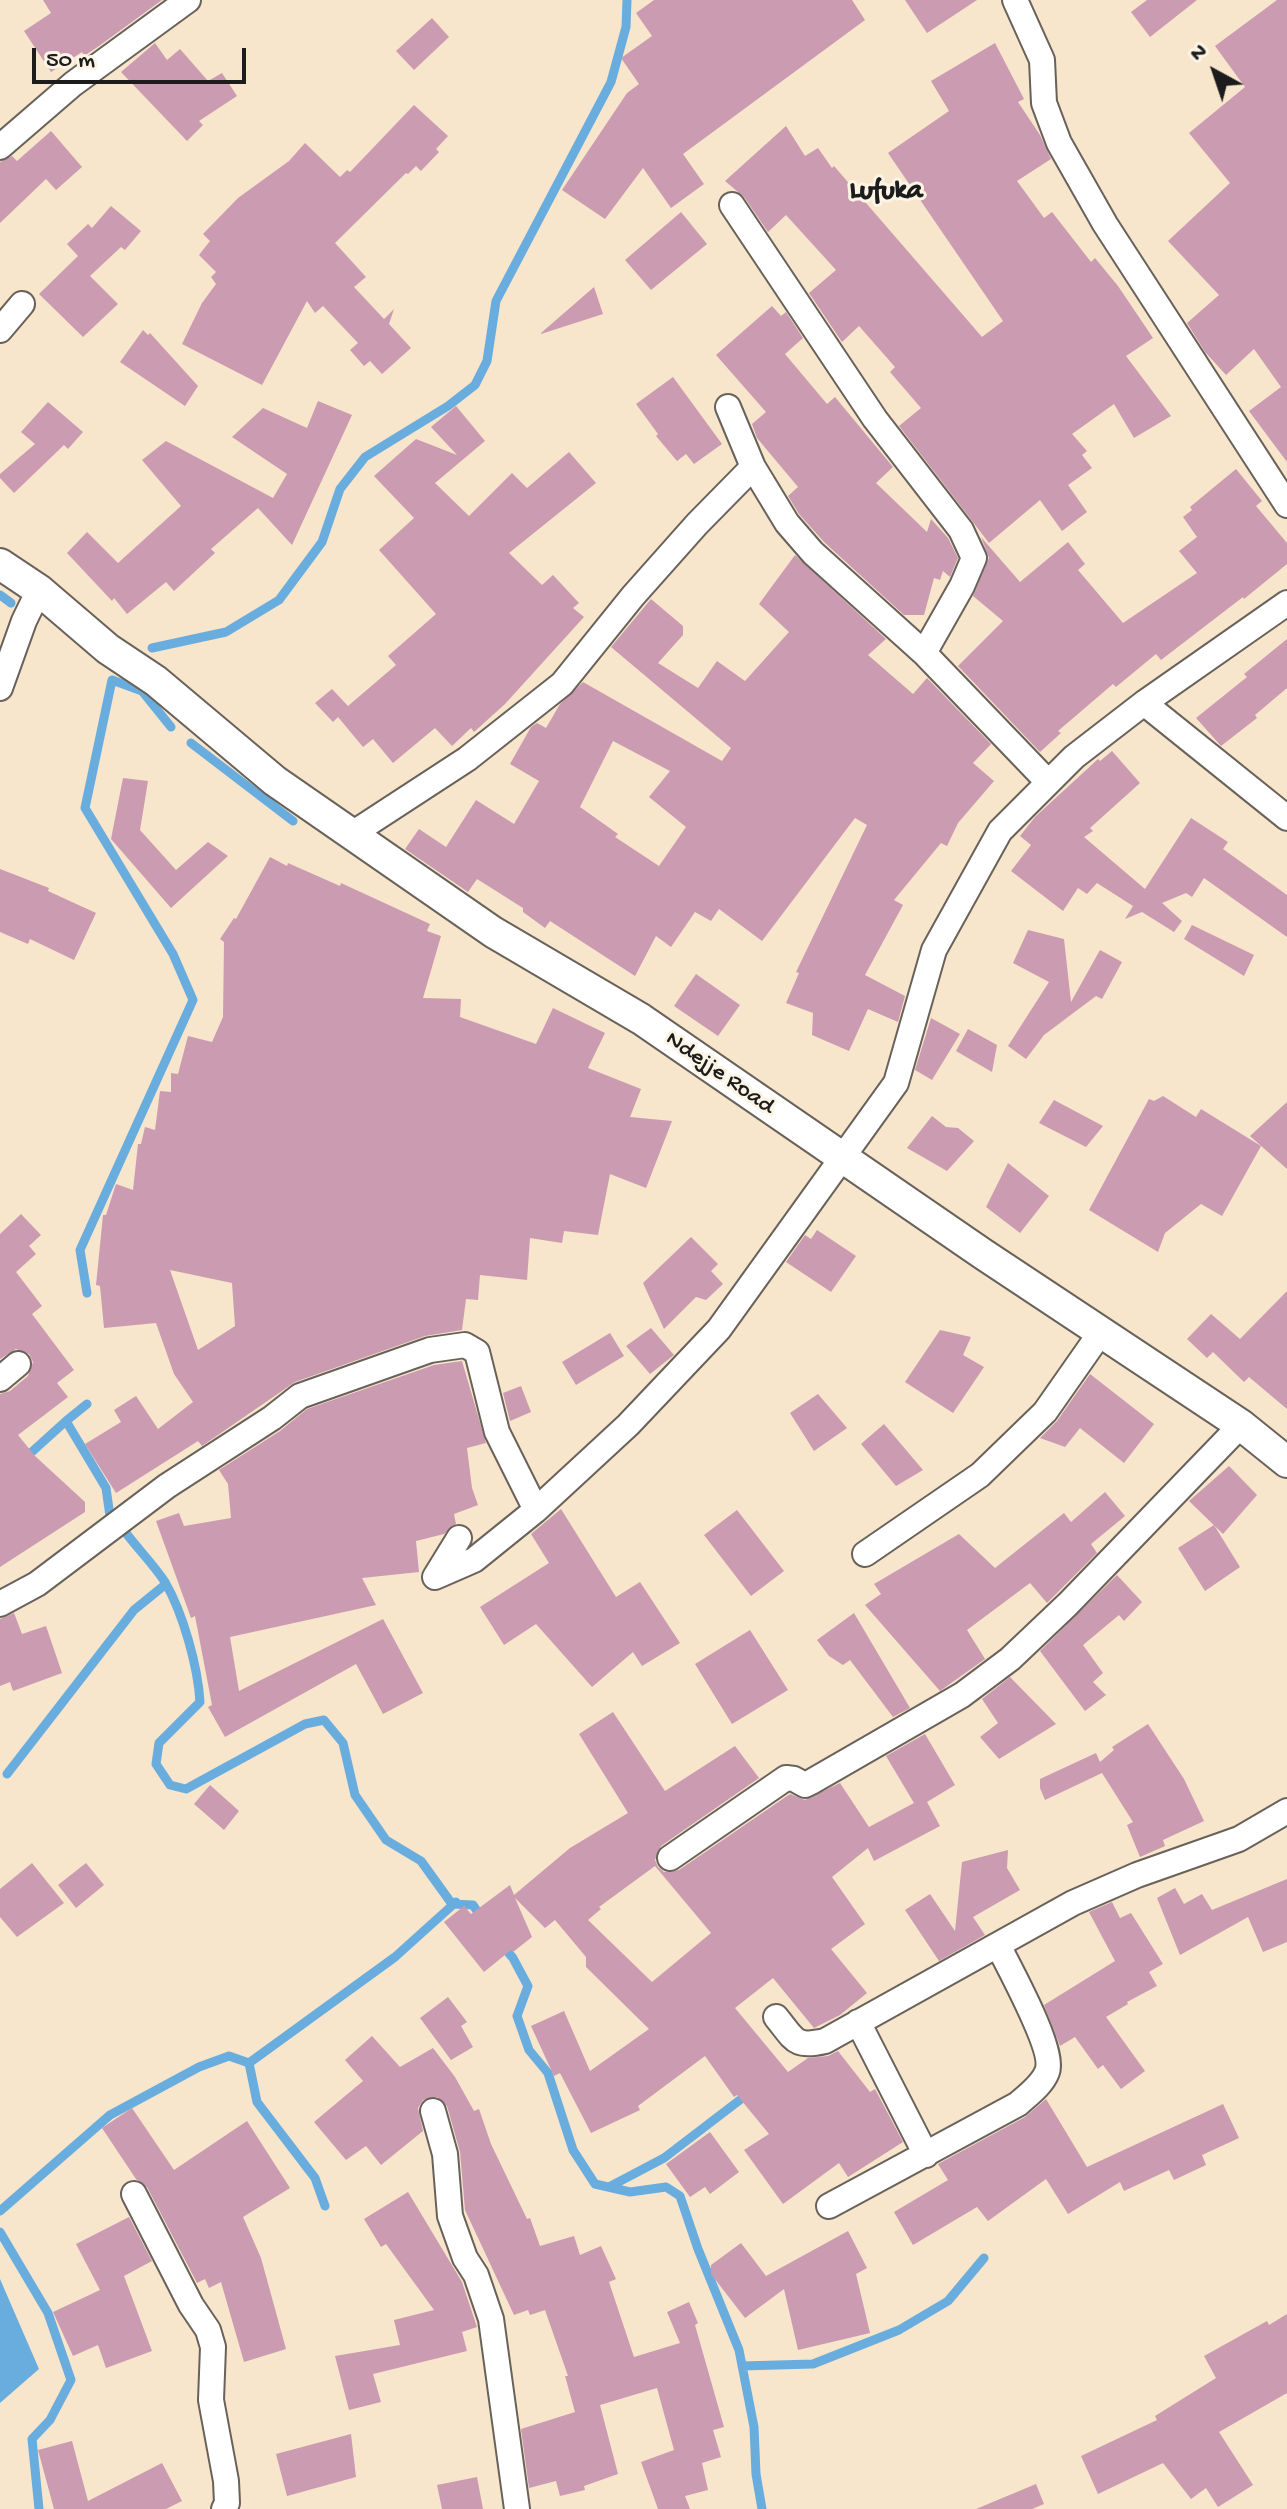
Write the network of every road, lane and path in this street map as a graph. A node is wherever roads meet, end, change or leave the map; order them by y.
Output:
1 (188, 0) edge
2 (1015, 0) edge
3 (0, 147) edge
4 (732, 205) dead end
5 (22, 304) dead end
6 (0, 330) edge
7 (728, 407) dead end
8 (753, 467) junction
9 (1287, 505) edge
10 (0, 564) edge
11 (39, 590) junction
12 (1287, 603) edge
13 (924, 653) junction
14 (0, 688) edge
15 (1144, 703) junction
16 (1047, 781) junction
17 (1287, 818) edge
18 (352, 834) junction
19 (840, 1157) junction
20 (1101, 1332) junction
21 (1241, 1425) junction
22 (1287, 1462) edge
23 (536, 1510) junction
24 (459, 1538) dead end
25 (865, 1554) dead end
26 (0, 1604) edge
27 (1287, 1811) edge
28 (670, 1858) dead end
29 (998, 1945) junction
30 (776, 2017) dead end
31 (858, 2022) junction
32 (433, 2111) dead end
33 (926, 2155) junction
34 (134, 2194) dead end
35 (829, 2206) dead end
36 (224, 2509) edge
37 (517, 2509) edge

1 - 3 street
2 - 9 street
4 - 13 street
5 - 6 street
7 - 8 street
8 - 13 street
8 - 18 street
10 - 11 street
11 - 14 street
11 - 18 street, Ndejje Road
12 - 15 street
13 - 16 street
15 - 16 street
15 - 17 street
16 - 19 street
18 - 19 street, Ndejje Road
19 - 20 street, Ndejje Road
19 - 23 street
20 - 21 street, Ndejje Road
20 - 25 street
21 - 22 street, Ndejje Road
21 - 28 street
23 - 24 street
23 - 26 street
27 - 29 street
29 - 31 street
29 - 33 street
30 - 31 street
31 - 33 street
32 - 37 street
33 - 35 street
34 - 36 street

